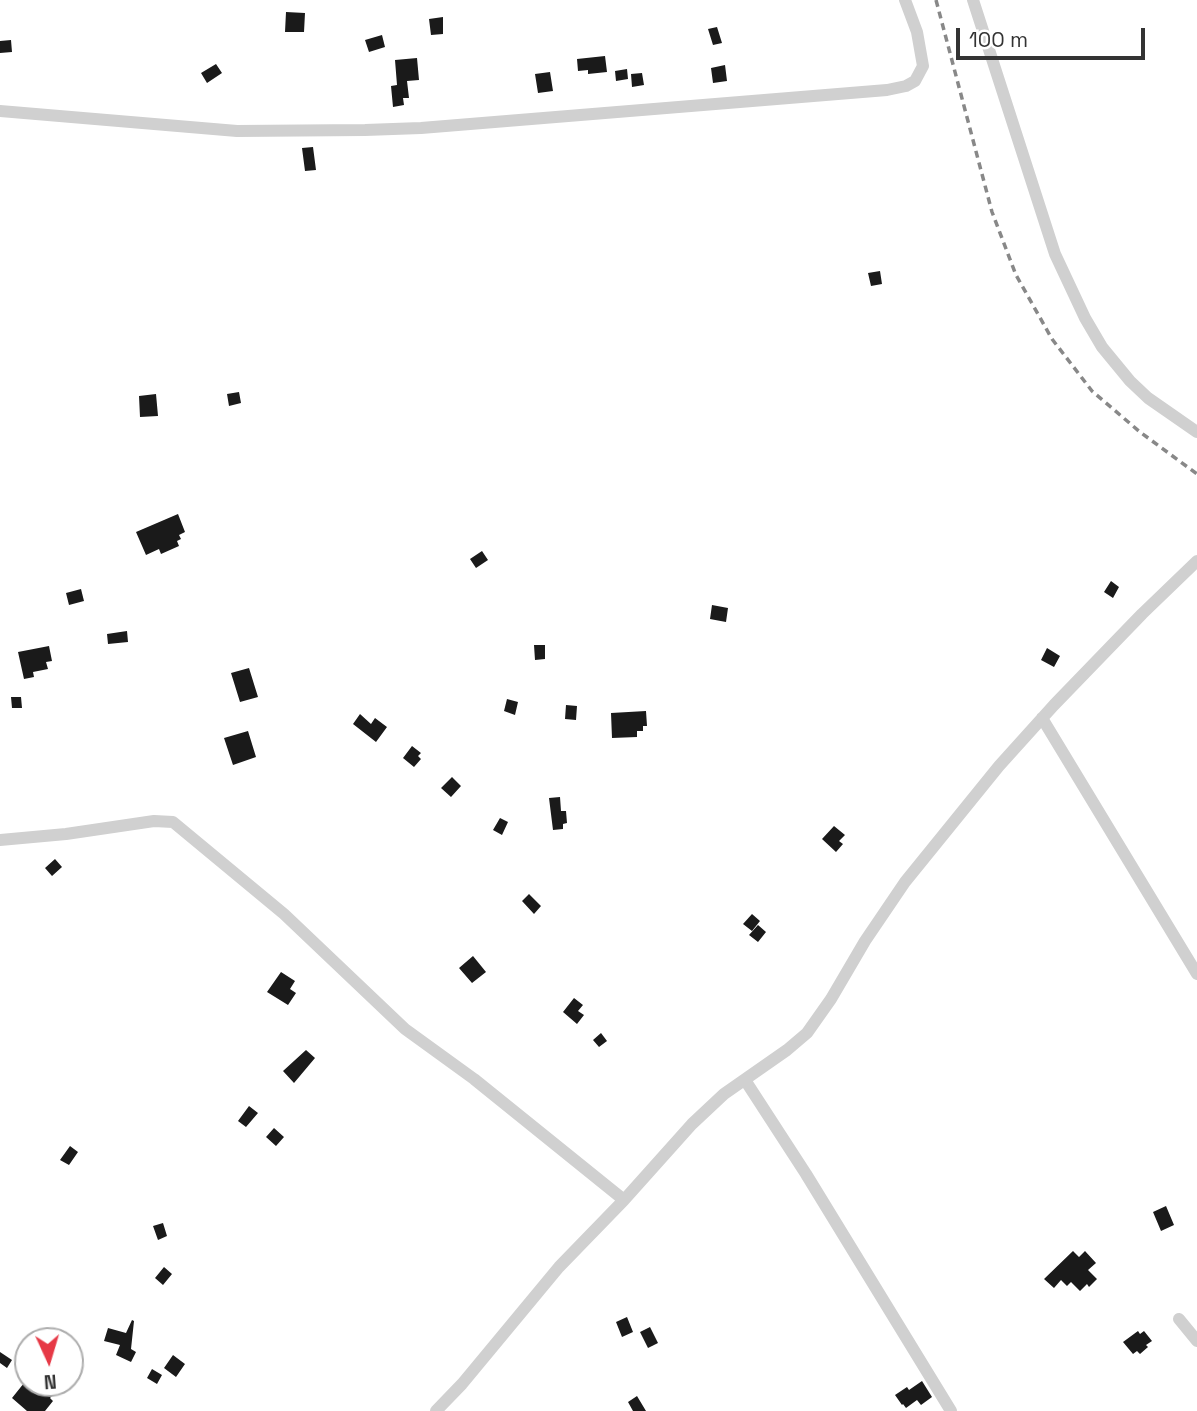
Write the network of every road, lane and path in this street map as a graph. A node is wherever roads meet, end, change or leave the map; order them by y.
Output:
1 (905, 0) edge
2 (973, 0) edge
3 (0, 111) edge
4 (1197, 432) edge
5 (1197, 561) edge
6 (1042, 718) junction
7 (0, 841) edge
8 (1197, 974) edge
9 (745, 1080) junction
10 (624, 1200) junction
11 (1179, 1319) dead end
12 (1197, 1341) edge
13 (436, 1411) edge
14 (951, 1411) edge

1 - 3 street
2 - 4 street
5 - 6 street
6 - 8 street
6 - 9 street
7 - 10 street
9 - 10 street
9 - 14 street
10 - 13 street
11 - 12 street

